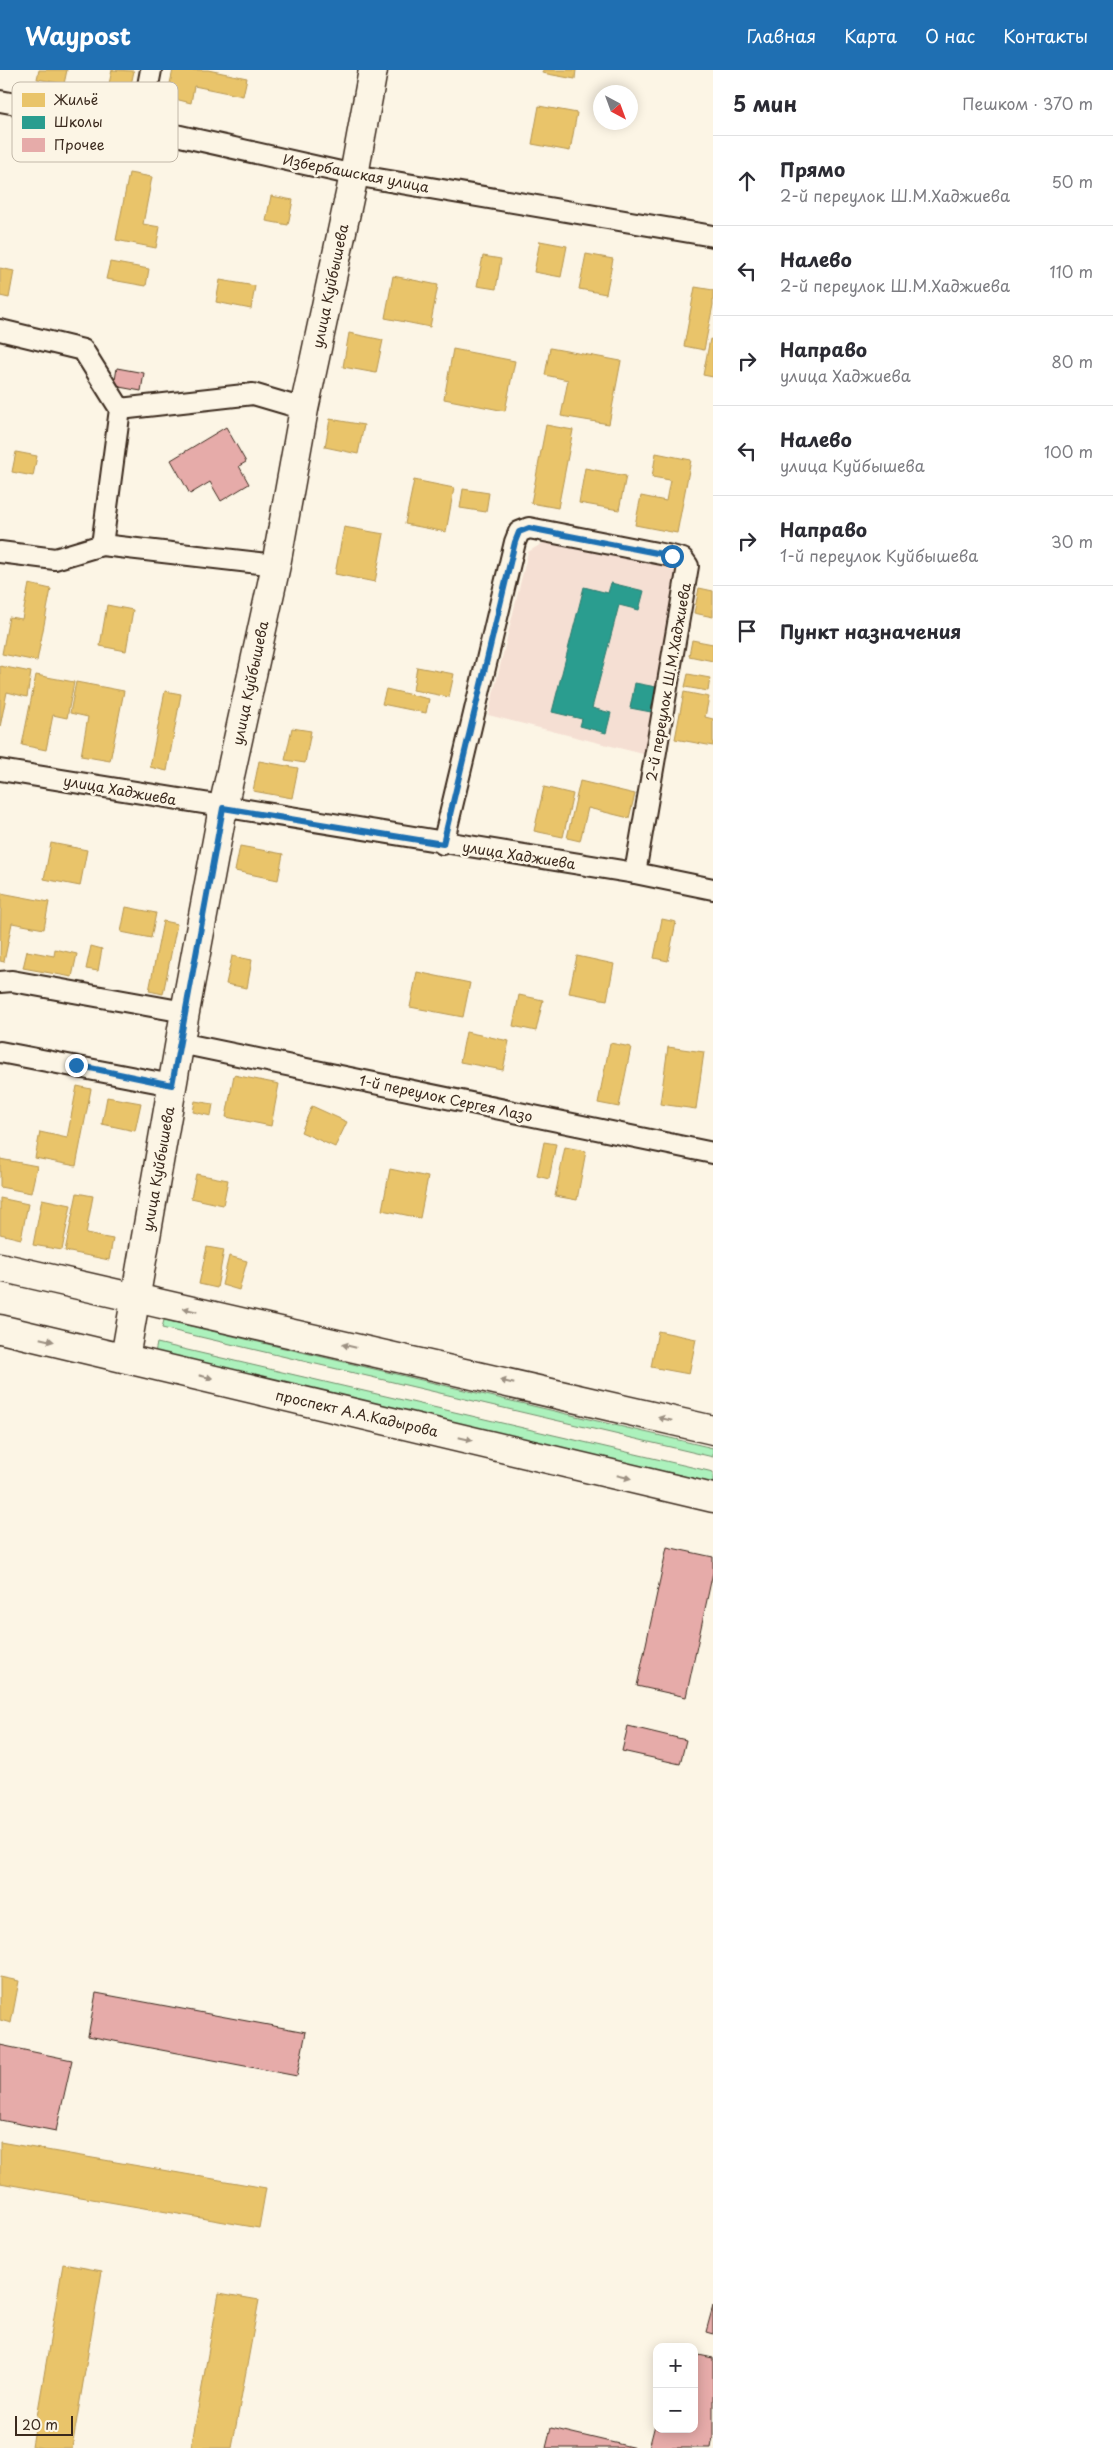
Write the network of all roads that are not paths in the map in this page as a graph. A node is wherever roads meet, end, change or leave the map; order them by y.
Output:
1 (373, 70) edge
2 (178, 136) edge
3 (354, 175) junction
4 (713, 236) edge
5 (0, 330) edge
6 (120, 409) junction
7 (304, 409) junction
8 (102, 545) junction
9 (0, 552) edge
10 (276, 565) junction
11 (0, 770) edge
12 (223, 808) junction
13 (443, 844) junction
14 (635, 873) junction
15 (713, 889) edge
16 (0, 982) edge
17 (185, 1012) junction
18 (180, 1043) junction
19 (0, 1052) edge
20 (172, 1085) junction
21 (713, 1153) edge
22 (0, 1267) edge
23 (136, 1297) junction
24 (0, 1329) edge
25 (125, 1358) junction
26 (713, 1430) edge
27 (713, 1498) edge

1 - 3 street, улица Куйбышева
2 - 3 street, Избербашская улица
3 - 4 street, Избербашская улица
3 - 7 street, улица Куйбышева
5 - 6 street
6 - 7 street
6 - 8 street
7 - 10 street, улица Куйбышева
8 - 9 street
8 - 10 street
10 - 12 street, улица Куйбышева
11 - 12 street, улица Хаджиева
12 - 13 street, улица Хаджиева
12 - 17 street, улица Куйбышева
13 - 14 street, улица Хаджиева
13 - 14 street, 2-й переулок Ш.М.Хаджиева
14 - 15 street, улица Хаджиева
16 - 17 street
17 - 18 street, улица Куйбышева
18 - 20 street, улица Куйбышева
18 - 21 street, 1-й переулок Сергея Лазо
19 - 20 street
20 - 23 street, улица Куйбышева
22 - 23 street
23 - 25 street, улица Куйбышева
26 -> 23 street
24 -> 25 street, проспект А.А.Кадырова
25 -> 27 street, проспект А.А.Кадырова

